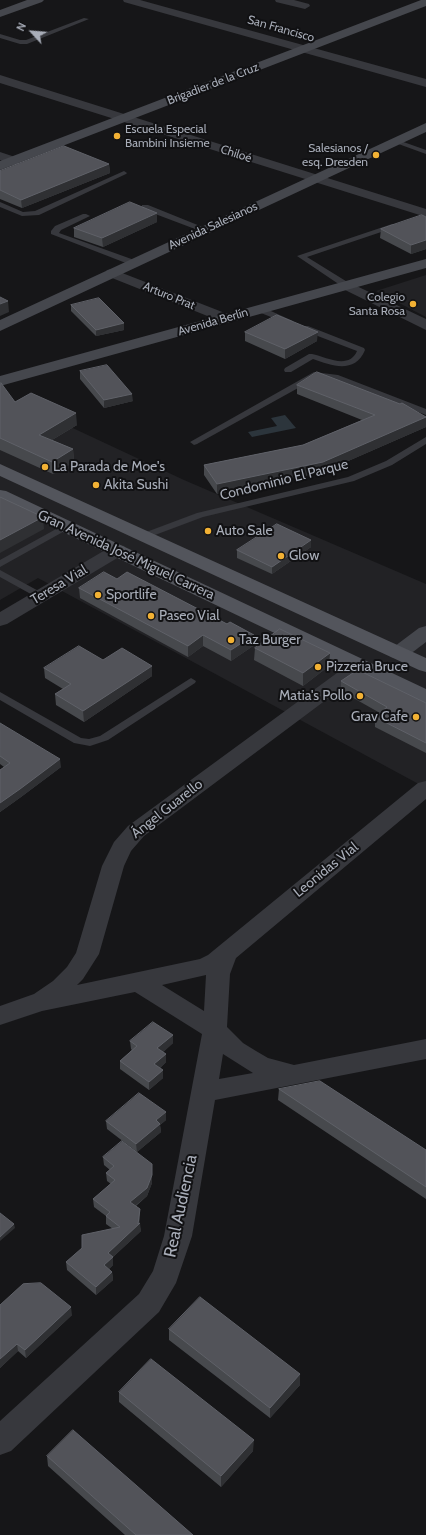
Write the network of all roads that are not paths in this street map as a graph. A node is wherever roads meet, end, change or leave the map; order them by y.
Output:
1 (38, 0) edge
2 (128, 0) edge
3 (280, 0) edge
4 (426, 2) edge
5 (305, 6) dead end
6 (0, 14) edge
7 (86, 19) dead end
8 (0, 36) edge
9 (304, 49) junction
10 (0, 79) edge
11 (426, 83) edge
12 (125, 118) junction
13 (426, 127) edge
14 (395, 141) junction
15 (426, 152) edge
16 (0, 156) edge
17 (13, 161) junction
18 (0, 166) edge
19 (124, 173) dead end
20 (314, 179) junction
21 (0, 204) edge
22 (145, 207) edge
23 (86, 216) dead end
24 (422, 216) edge
25 (426, 217) edge
26 (404, 224) edge
27 (206, 230) junction
28 (134, 263) junction
29 (426, 263) edge
30 (112, 273) junction
31 (346, 285) junction
32 (259, 309) junction
33 (225, 318) junction
34 (426, 325) edge
35 (0, 326) edge
36 (288, 370) dead end
37 (0, 381) edge
38 (426, 412) edge
39 (426, 440) edge
40 (194, 442) dead end
41 (0, 469) edge
42 (0, 495) edge
43 (67, 526) junction
44 (144, 536) junction
45 (162, 544) junction
46 (118, 550) junction
47 (0, 564) edge
48 (0, 573) edge
49 (41, 596) junction
50 (0, 620) edge
51 (426, 632) edge
52 (398, 653) junction
53 (359, 666) junction
54 (426, 666) edge
55 (191, 681) dead end
56 (0, 695) edge
57 (426, 697) edge
58 (426, 788) edge
59 (226, 952) junction
60 (138, 982) junction
61 (39, 1002) junction
62 (0, 1016) edge
63 (215, 1030) junction
64 (426, 1049) edge
65 (296, 1074) junction
66 (204, 1092) junction
67 (0, 1441) edge

1 - 6 main road
2 - 9 street, San Francisco
3 - 5 street
4 - 9 main road, Brigadier de la Cruz
7 - 8 lane
9 - 11 street, San Francisco
9 - 12 main road, Brigadier de la Cruz
10 - 12 street, Chiloé
12 - 17 main road, Brigadier de la Cruz
12 - 20 street, Chiloé
13 - 14 main road, Avenida Salesianos
14 - 15 lane
14 - 20 main road, Avenida Salesianos
16 - 17 street
17 - 18 main road, Brigadier de la Cruz
19 - 21 lane
20 - 24 street, Chiloé
20 - 27 main road, Avenida Salesianos
22 - 27 lane
23 - 28 lane
24 - 25 lane
26 - 31 lane
27 - 28 main road, Avenida Salesianos
28 - 30 main road, Avenida Salesianos
29 - 31 main road, Avenida Berlín
30 - 33 street, Arturo Prat
30 - 35 main road, Avenida Salesianos
31 - 32 main road, Avenida Berlín
31 - 34 street
32 - 33 main road, Avenida Berlín
32 - 36 lane
33 - 37 main road, Avenida Berlín
38 - 40 lane
39 - 44 lane, Condominio El Parque
41 - 44 main road, Gran Avenida José Miguel Carrera
42 - 43 main road, Gran Avenida José Miguel Carrera
43 - 46 main road, Gran Avenida José Miguel Carrera
43 - 47 lane
44 - 45 main road, Gran Avenida José Miguel Carrera
45 - 46 main road
45 - 52 main road, Gran Avenida José Miguel Carrera
46 - 49 street, Teresa Vial
46 - 53 main road, Gran Avenida José Miguel Carrera
48 - 49 lane
49 - 50 street, Teresa Vial
51 - 52 main road
52 - 54 main road, Gran Avenida José Miguel Carrera
53 - 57 main road, Gran Avenida José Miguel Carrera
53 - 61 street, Ángel Guarello
55 - 56 lane
58 - 59 street, Leonidas Vial
59 - 60 street, Leonidas Vial
59 - 63 street
60 - 61 street, Ángel Guarello
60 - 63 street
61 - 62 street, Ángel Guarello
63 - 65 street
63 - 66 street
64 - 65 street
65 - 66 street
66 - 67 street, Real Audiencia

